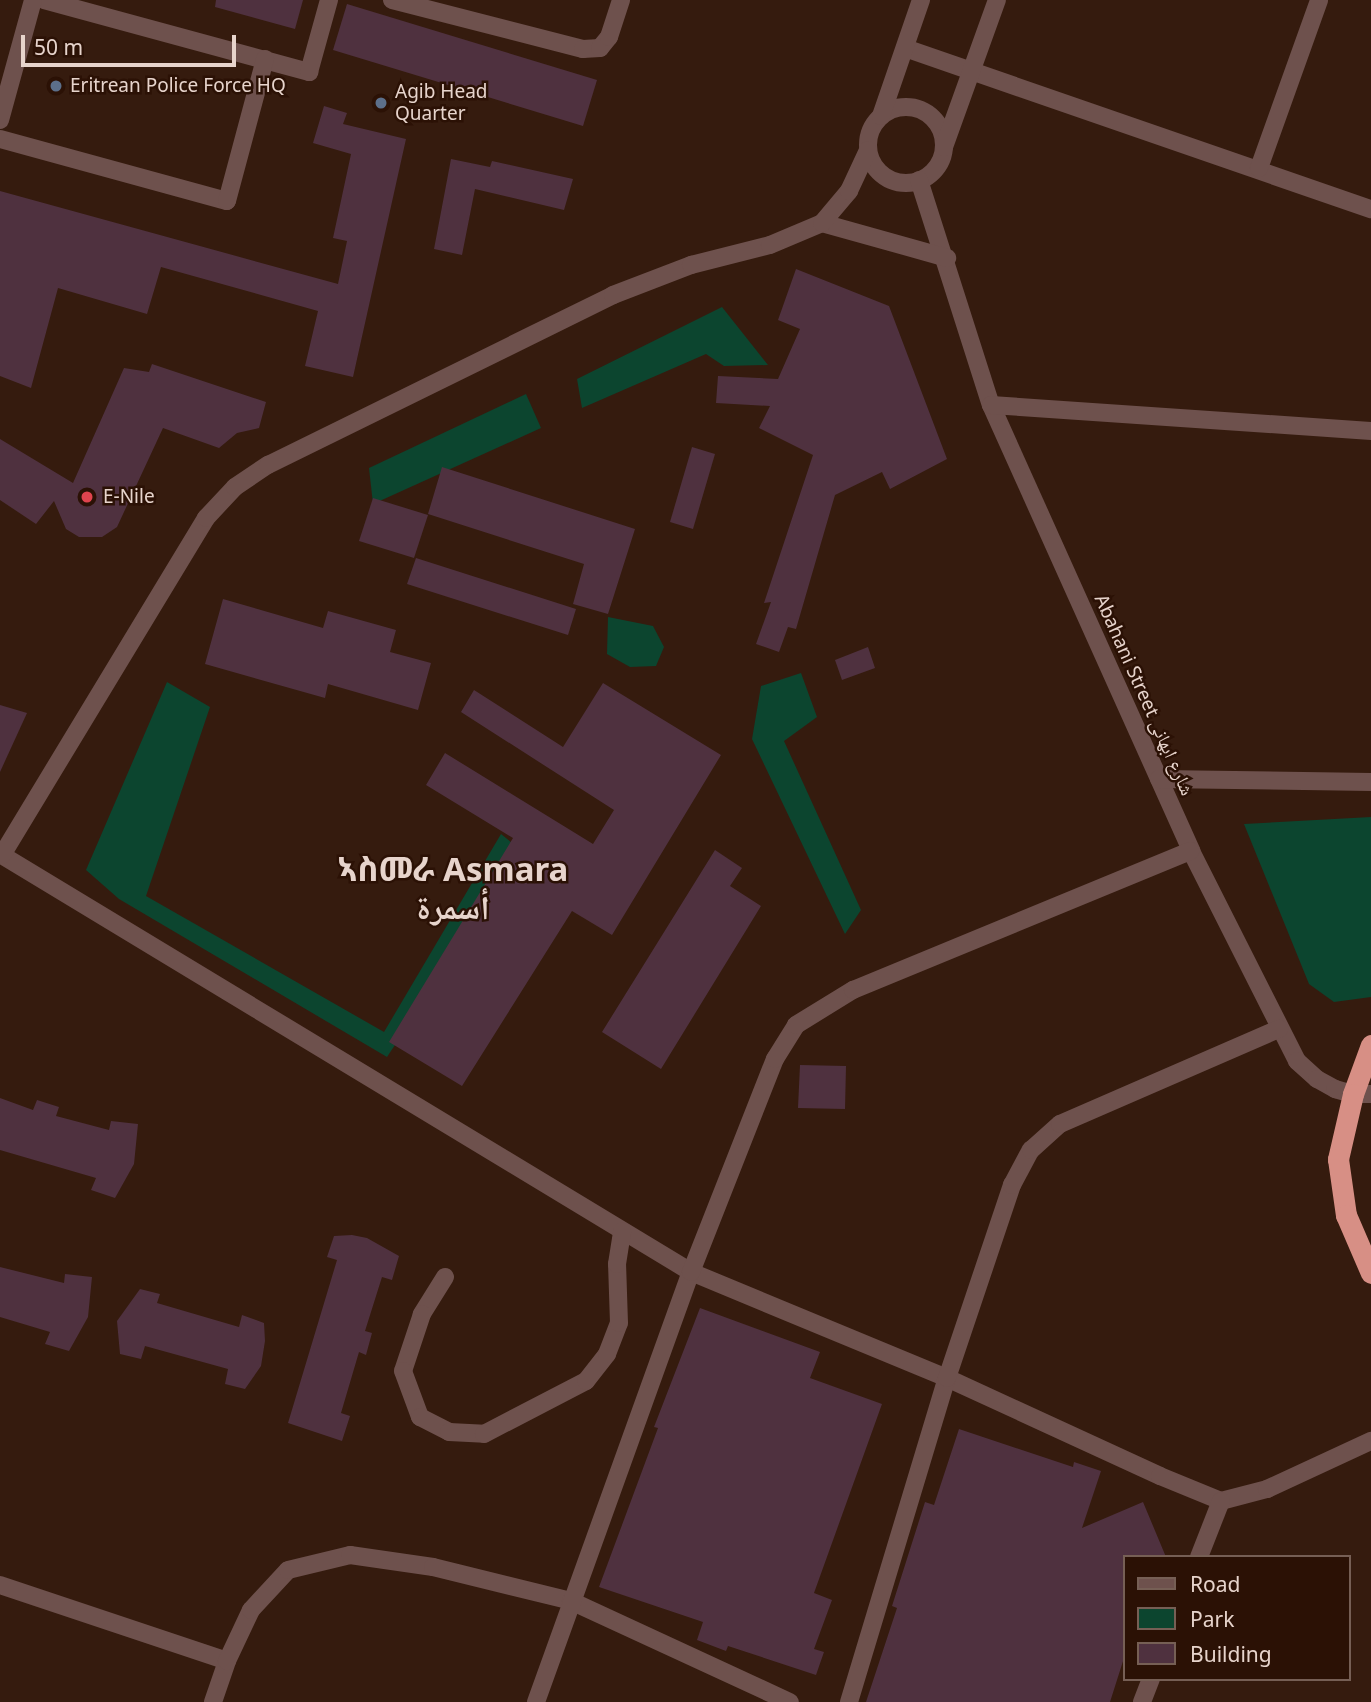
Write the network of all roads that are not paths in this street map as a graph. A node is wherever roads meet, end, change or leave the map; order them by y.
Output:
1 (33, 0) edge
2 (44, 0) edge
3 (329, 0) edge
4 (392, 0) edge
5 (621, 0) edge
6 (921, 0) edge
7 (997, 0) edge
8 (1319, 0) edge
9 (905, 48) junction
10 (265, 60) junction
11 (971, 71) junction
12 (881, 116) junction
13 (0, 120) edge
14 (0, 139) edge
15 (868, 150) junction
16 (943, 150) junction
17 (1259, 168) junction
18 (919, 180) junction
19 (1371, 209) edge
20 (822, 223) junction
21 (947, 258) junction
22 (991, 405) junction
23 (1371, 431) edge
24 (1159, 779) junction
25 (1371, 782) edge
26 (1191, 851) junction
27 (1, 855) edge
28 (1279, 1029) junction
29 (1371, 1045) edge
30 (1362, 1094) edge
31 (622, 1231) junction
32 (691, 1272) junction
33 (1371, 1273) edge
34 (445, 1277) dead end
35 (947, 1378) junction
36 (1371, 1441) edge
37 (1221, 1501) junction
38 (1200, 1555) edge
39 (0, 1585) edge
40 (571, 1601) junction
41 (227, 1661) junction
42 (1150, 1681) edge
43 (213, 1702) edge
44 (536, 1702) edge
45 (790, 1702) edge
46 (849, 1702) edge
47 (1142, 1702) edge

1 - 13 street
2 - 10 street
3 - 10 street
4 - 5 street
6 - 9 street
7 - 11 street
8 - 17 street
9 - 11 street
9 - 12 street
10 - 14 street
11 - 16 street
11 - 17 street
12 - 15 street
12 - 16 street
15 - 18 street
15 - 20 street
16 - 18 street
17 - 19 street
18 - 21 street, Abahani Street شارع ابهانى
20 - 21 street
20 - 27 street
21 - 22 street, Abahani Street شارع ابهانى
22 - 23 street
22 - 24 street, Abahani Street شارع ابهانى
24 - 25 street
24 - 26 street, Abahani Street شارع ابهانى
26 - 28 street, Abahani Street شارع ابهانى
26 - 32 street
27 - 31 street
28 - 30 street, Abahani Street شارع ابهانى
28 - 35 street
29 - 30 highway
30 - 33 highway
31 - 32 street
31 - 34 street
32 - 35 street
32 - 40 street
35 - 37 street
35 - 46 street
36 - 37 street
37 - 38 street
39 - 41 street
40 - 41 street
40 - 44 street
40 - 45 street
41 - 43 street
42 - 47 street

